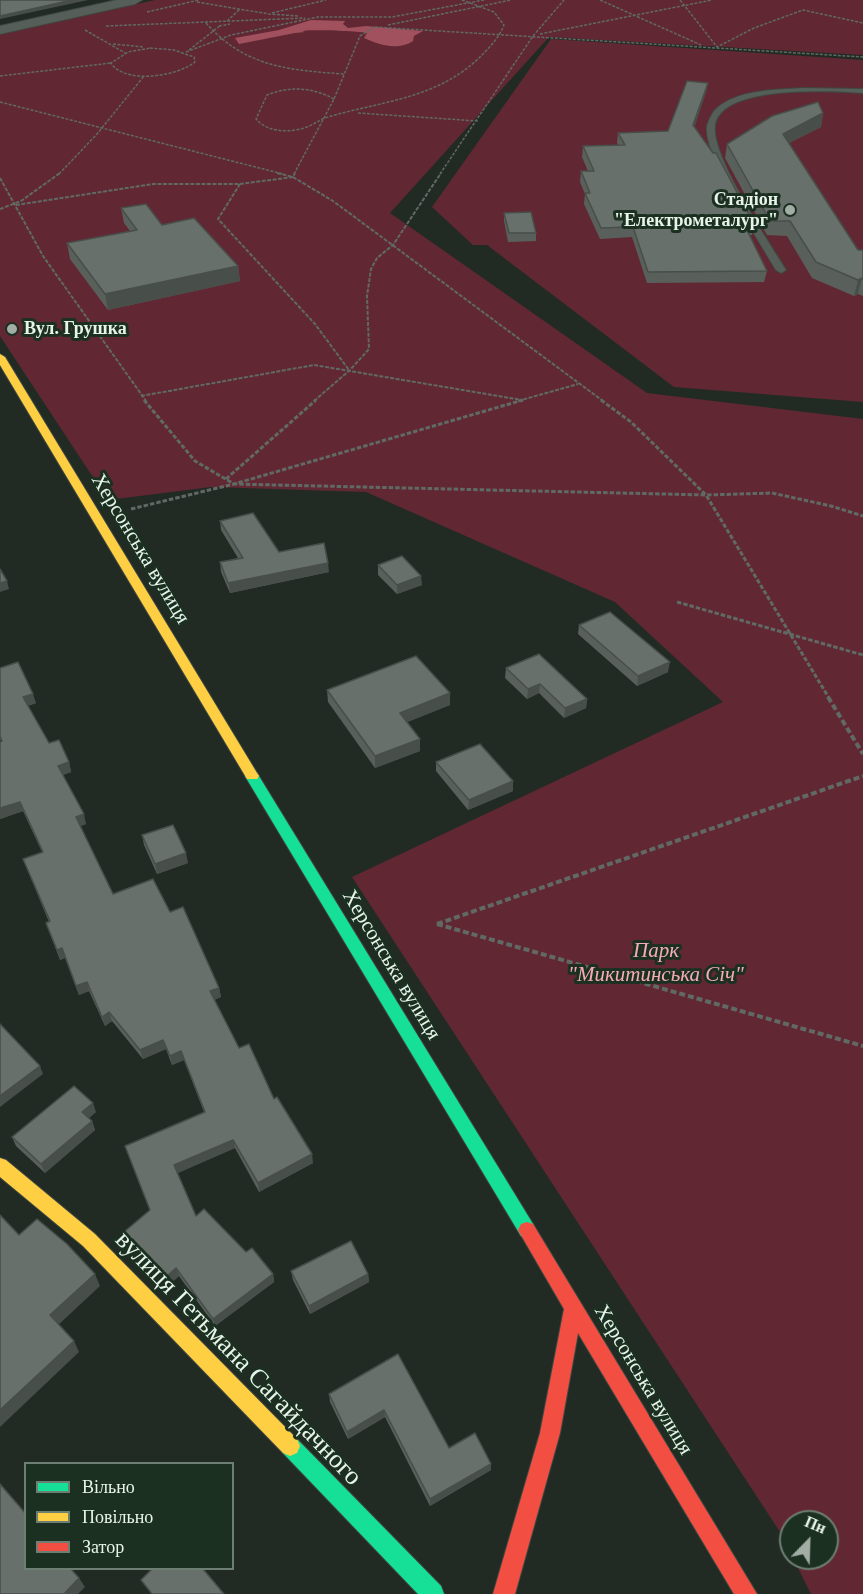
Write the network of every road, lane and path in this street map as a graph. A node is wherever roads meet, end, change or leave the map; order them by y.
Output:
1 (135, 0) edge
2 (325, 0) edge
3 (462, 0) edge
4 (484, 0) edge
5 (511, 0) edge
6 (564, 0) edge
7 (600, 0) edge
8 (680, 0) edge
9 (712, 0) edge
10 (195, 1) edge
11 (472, 2) junction
12 (42, 4) edge
13 (481, 6) junction
14 (685, 6) junction
15 (240, 10) junction
16 (269, 14) junction
17 (65, 16) junction
18 (635, 16) junction
19 (393, 17) junction
20 (318, 18) junction
21 (241, 21) junction
22 (399, 21) junction
23 (225, 22) junction
24 (206, 23) junction
25 (863, 23) edge
26 (92, 26) dead end
27 (103, 26) dead end
28 (219, 26) junction
29 (385, 26) junction
30 (0, 30) edge
31 (213, 30) junction
32 (501, 33) junction
33 (533, 36) junction
34 (220, 40) junction
35 (110, 44) junction
36 (705, 47) junction
37 (717, 47) junction
38 (157, 48) junction
39 (186, 52) junction
40 (125, 53) junction
41 (863, 57) edge
42 (111, 63) junction
43 (344, 74) junction
44 (0, 76) edge
45 (144, 76) junction
46 (863, 91) edge
47 (334, 99) junction
48 (0, 102) edge
49 (354, 113) junction
50 (325, 117) junction
51 (478, 121) junction
52 (101, 126) junction
53 (293, 177) junction
54 (0, 178) edge
55 (240, 184) junction
56 (16, 205) junction
57 (0, 209) edge
58 (393, 245) junction
59 (781, 270) dead end
60 (0, 357) edge
61 (350, 370) junction
62 (579, 384) junction
63 (141, 396) junction
64 (523, 400) junction
65 (226, 479) junction
66 (234, 484) junction
67 (706, 495) junction
68 (131, 509) dead end
69 (863, 516) edge
70 (677, 602) dead end
71 (792, 637) junction
72 (863, 655) edge
73 (863, 754) edge
74 (863, 776) edge
75 (863, 1046) edge
76 (0, 1166) edge
77 (574, 1307) junction
78 (433, 1594) edge
79 (504, 1594) edge
80 (746, 1594) edge

1 - 17 street
2 - 16 path
3 - 11 path
4 - 11 path
5 - 13 path
6 - 33 path
7 - 18 path
8 - 14 path
9 - 14 path
10 - 15 path
11 - 13 path
11 - 19 path
12 - 17 street
13 - 22 path
13 - 32 path
14 - 18 path
14 - 37 path
15 - 16 path
15 - 23 path
16 - 20 path
16 - 21 path
17 - 30 street
18 - 33 path
18 - 36 path
19 - 20 path
19 - 22 path
20 - 21 path
20 - 34 path
21 - 23 path
21 - 28 path
22 - 29 path
23 - 24 path
23 - 28 path
24 - 27 path
24 - 31 path
25 - 37 path
26 - 35 path
28 - 31 path
29 - 32 path
29 - 43 path
31 - 34 path
31 - 39 path
32 - 33 path
32 - 49 path
33 - 36 path
33 - 51 path
34 - 39 path
34 - 43 path
35 - 38 path
35 - 40 path
36 - 37 path
37 - 41 path
38 - 39 path
38 - 40 path
39 - 45 path
40 - 42 path
42 - 44 path
42 - 45 path
43 - 47 path
45 - 52 path
46 - 59 lane
47 - 50 path
47 - 50 path
48 - 52 path
49 - 50 path
49 - 51 path
50 - 53 path
51 - 58 path
52 - 53 path
52 - 56 path
53 - 55 path
53 - 58 path
54 - 56 path
55 - 56 path
55 - 61 path
56 - 57 path
56 - 63 path
58 - 61 path
58 - 62 path
60 - 77 main road, Херсонська вулиця
61 - 63 path
61 - 64 path
61 - 65 path
62 - 64 path
62 - 67 path
63 - 65 path
64 - 66 path
65 - 66 path
66 - 67 path
66 - 68 path
67 - 69 path
67 - 71 path
70 - 71 path
71 - 72 path
71 - 73 path
74 - 75 path
76 - 78 main road, вулиця Гетьмана Сагайдачного
77 - 79 main road
77 - 80 main road, Херсонська вулиця

